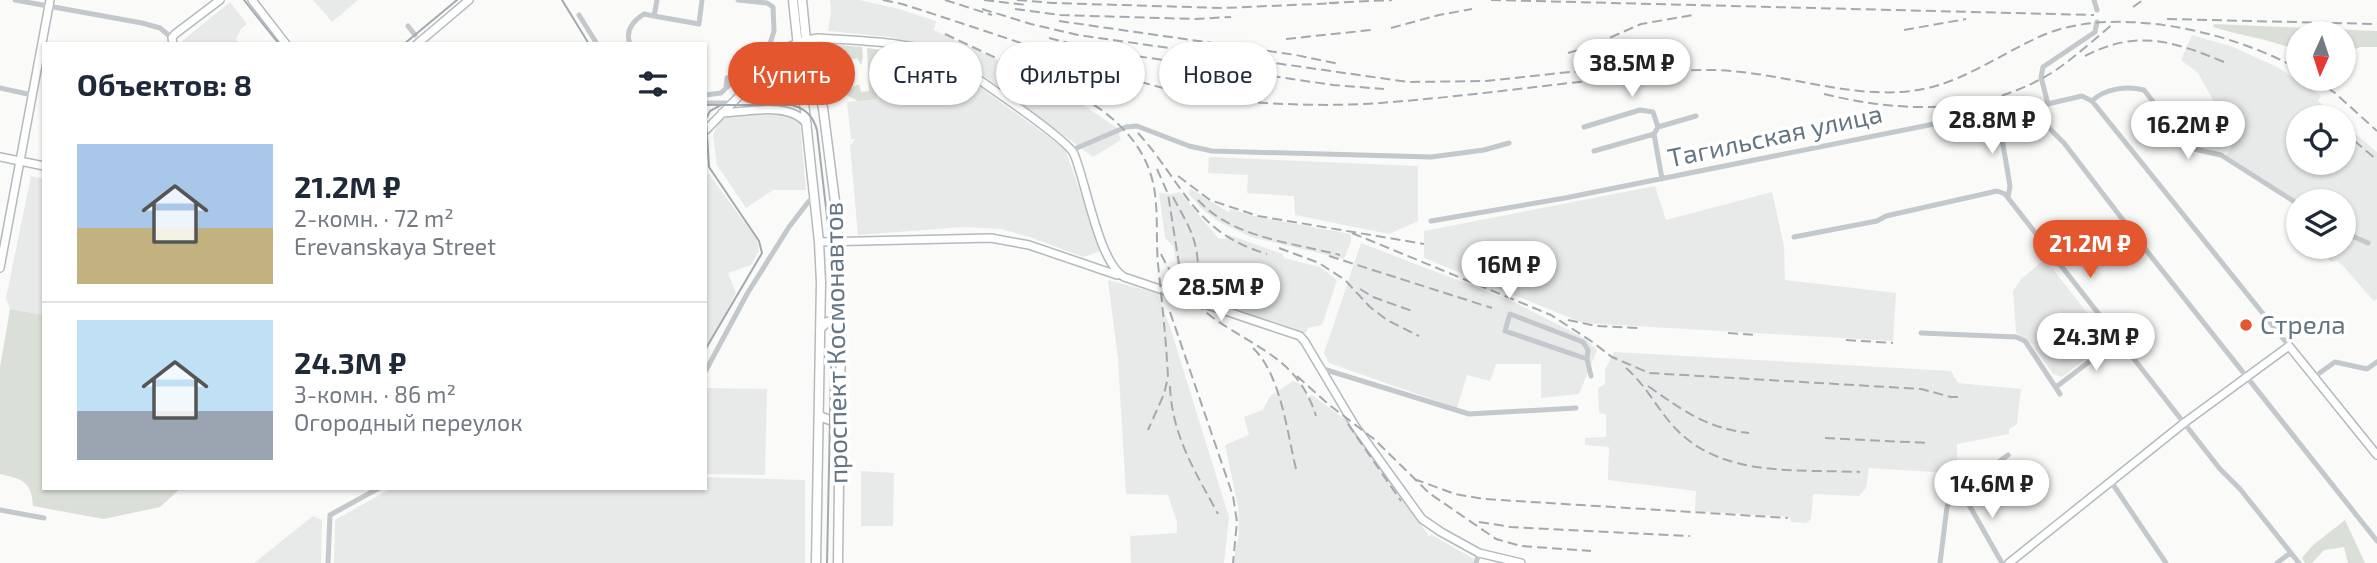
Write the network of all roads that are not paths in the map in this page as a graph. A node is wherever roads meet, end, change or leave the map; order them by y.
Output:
1 (16, 0) edge
2 (220, 0) edge
3 (252, 0) edge
4 (469, 0) edge
5 (657, 0) edge
6 (702, 0) edge
7 (738, 0) edge
8 (793, 0) edge
9 (802, 0) edge
10 (2094, 0) edge
11 (50, 3) edge
12 (2097, 10) dead end
13 (579, 15) dead end
14 (654, 16) junction
15 (2097, 22) dead end
16 (408, 26) dead end
17 (415, 35) dead end
18 (806, 40) junction
19 (172, 41) edge
20 (42, 42) edge
21 (284, 42) edge
22 (419, 42) edge
23 (596, 42) edge
24 (629, 42) edge
25 (797, 42) edge
26 (800, 42) edge
27 (42, 44) edge
28 (0, 88) edge
29 (32, 95) junction
30 (707, 95) edge
31 (2092, 101) junction
32 (707, 103) edge
33 (728, 103) edge
34 (2048, 104) junction
35 (729, 105) edge
36 (806, 106) joint
37 (2039, 106) junction
38 (823, 108) junction
39 (722, 113) junction
40 (1998, 115) junction
41 (1696, 116) dead end
42 (808, 126) junction
43 (1584, 127) dead end
44 (1658, 127) junction
45 (707, 129) edge
46 (1654, 134) junction
47 (1509, 143) dead end
48 (1072, 150) junction
49 (1594, 150) dead end
50 (0, 157) edge
51 (20, 161) junction
52 (42, 166) edge
53 (1662, 179) junction
54 (2286, 196) edge
55 (2008, 197) junction
56 (816, 201) junction
57 (1431, 221) dead end
58 (1794, 237) dead end
59 (2356, 238) edge
60 (820, 242) junction
61 (839, 242) junction
62 (2368, 243) dead end
63 (1104, 248) junction
64 (1086, 265) junction
65 (0, 268) edge
66 (1124, 277) junction
67 (841, 327) junction
68 (820, 329) junction
69 (1921, 332) dead end
70 (2119, 339) junction
71 (2289, 346) junction
72 (1587, 359) junction
73 (2377, 362) edge
74 (707, 368) edge
75 (1320, 368) junction
76 (1591, 376) dead end
77 (2247, 376) junction
78 (2314, 377) junction
79 (2056, 387) junction
80 (2060, 394) dead end
81 (1576, 408) dead end
82 (820, 416) junction
83 (840, 416) junction
84 (2184, 424) junction
85 (2008, 455) dead end
86 (2377, 455) edge
87 (2112, 483) junction
88 (1959, 489) junction
89 (375, 490) edge
90 (0, 510) edge
91 (44, 518) dead end
92 (2377, 541) edge
93 (2290, 552) junction
94 (1479, 553) junction
95 (328, 563) edge
96 (816, 563) edge
97 (838, 563) edge
98 (1476, 563) edge
99 (1521, 563) edge
100 (1941, 563) edge
101 (2002, 563) edge
102 (2009, 563) edge
103 (2166, 563) edge
104 (2277, 563) edge
105 (2298, 563) edge

1 - 11 street
2 - 19 main road
3 - 21 main road
4 - 22 main road
5 - 14 street
6 - 14 street
7 - 30 street
8 - 25 main road, проспект Космонавтов
9 - 18 main road, проспект Космонавтов
10 - 12 street
11 - 19 street
11 - 20 main road
13 - 23 street
14 - 24 street
15 - 34 street
16 - 17 street
18 - 26 main road
18 - 38 main road, проспект Космонавтов
18 - 48 main road
27 - 29 main road
28 - 29 street
29 - 51 main road
31 - 34 street, Тагильская улица
31 - 54 street, Тагильская улица
31 - 71 street
32 - 33 street
34 - 37 street, Тагильская улица
35 - 39 main road
36 - 38 main road
36 - 42 main road, проспект Космонавтов
37 - 40 street, Тагильская улица
37 - 77 street
38 - 61 main road, проспект Космонавтов
39 - 42 main road
39 - 45 main road
40 - 53 street, Тагильская улица
40 - 55 street
41 - 44 street
42 - 56 main road, проспект Космонавтов
43 - 44 street
44 - 46 street
46 - 49 street
46 - 53 street
47 - 48 street
48 - 63 main road
50 - 51 main road
51 - 52 main road
51 - 65 main road
53 - 57 street, Тагильская улица
55 - 58 street
55 - 70 street
56 - 60 main road, проспект Космонавтов
56 - 74 street
59 - 62 street
60 - 61 main road
60 - 68 main road, проспект Космонавтов
61 - 64 main road
61 - 67 main road, проспект Космонавтов
63 - 64 main road
63 - 66 main road
64 - 66 main road
66 - 75 main road
67 - 68 main road
67 - 83 main road, проспект Космонавтов
68 - 82 main road, проспект Космонавтов
69 - 79 street
70 - 79 street
70 - 84 street
71 - 77 main road
71 - 78 main road
72 - 72 street
72 - 76 street
73 - 78 street
75 - 81 street
75 - 94 main road
77 - 84 main road
77 - 92 street
78 - 86 main road
79 - 80 street
82 - 83 main road
82 - 96 main road, проспект Космонавтов
83 - 97 main road, проспект Космонавтов
84 - 87 main road
84 - 93 street
85 - 88 street
87 - 102 main road
87 - 103 street
88 - 100 street
88 - 101 street
89 - 95 street
90 - 91 street
93 - 104 street
93 - 105 street
94 - 98 street
94 - 99 main road

